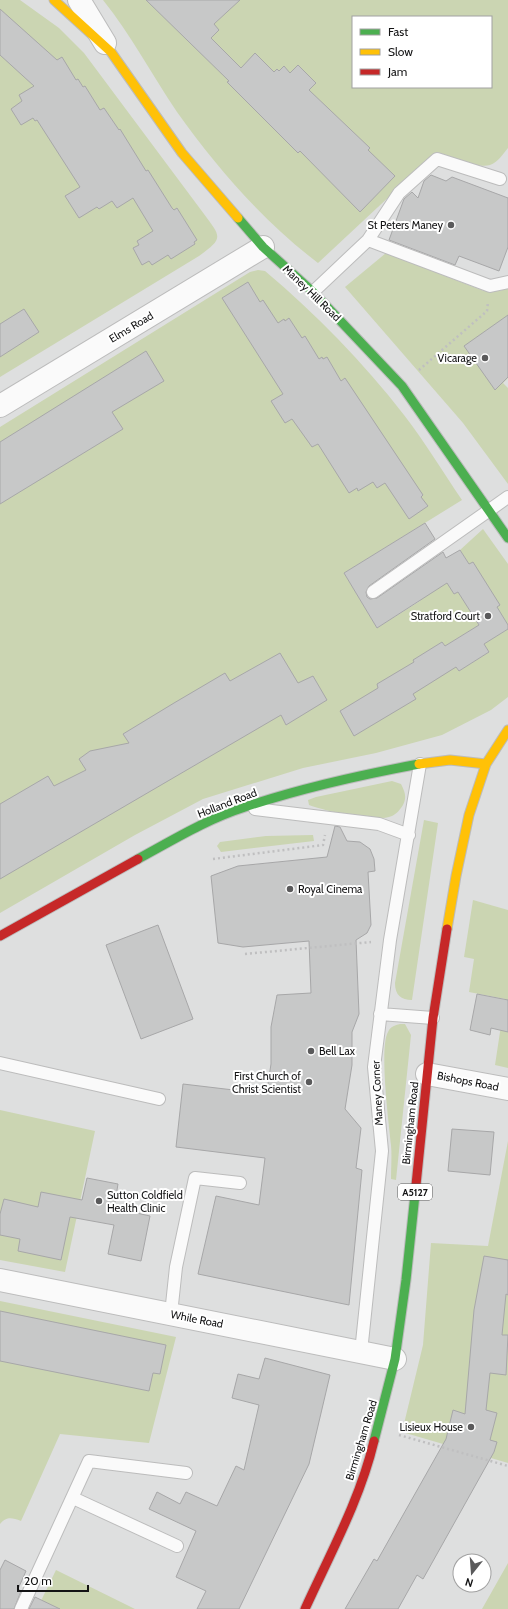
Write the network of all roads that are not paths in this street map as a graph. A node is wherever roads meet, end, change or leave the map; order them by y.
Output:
1 (54, 0) edge
2 (79, 0) edge
3 (111, 52) junction
4 (500, 179) dead end
5 (368, 240) junction
6 (263, 247) junction
7 (508, 282) edge
8 (313, 292) junction
9 (0, 406) edge
10 (508, 497) edge
11 (488, 511) junction
12 (508, 538) edge
13 (373, 592) dead end
14 (508, 730) edge
15 (420, 764) junction
16 (486, 764) junction
17 (244, 807) junction
18 (409, 835) junction
19 (0, 936) edge
20 (380, 1014) junction
21 (433, 1018) junction
22 (0, 1063) edge
23 (427, 1074) junction
24 (508, 1089) edge
25 (160, 1099) dead end
26 (240, 1183) dead end
27 (0, 1280) edge
28 (171, 1314) junction
29 (361, 1352) junction
30 (395, 1359) junction
31 (186, 1473) dead end
32 (73, 1498) junction
33 (177, 1546) dead end
34 (21, 1609) edge
35 (305, 1609) edge

1 - 3 street, Maney Hill Road
2 - 3 street, Maney Hill Road
3 - 6 street, Maney Hill Road
4 - 5 lane
5 - 7 lane
5 - 8 lane
6 - 8 street, Maney Hill Road
6 - 9 street, Elms Road
8 - 11 street, Maney Hill Road
10 - 11 lane
11 - 12 street, Maney Hill Road
11 - 13 lane
14 - 16 street, Birmingham Road / A5127
15 - 16 street, Holland Road
15 - 17 street, Holland Road
15 - 18 lane, Maney Corner
16 - 21 street, Birmingham Road / A5127
17 - 18 lane
17 - 19 street, Holland Road
18 - 20 lane, Maney Corner
20 - 21 lane
20 - 29 lane, Maney Corner
21 - 23 street, Birmingham Road / A5127
22 - 25 lane
23 - 24 street, Bishops Road
23 - 30 street, Birmingham Road / A5127
26 - 28 lane
27 - 28 street, While Road
28 - 29 street, While Road
29 - 30 street, While Road
30 - 35 street, Birmingham Road / A5127
31 - 32 lane
32 - 33 lane
32 - 34 lane

